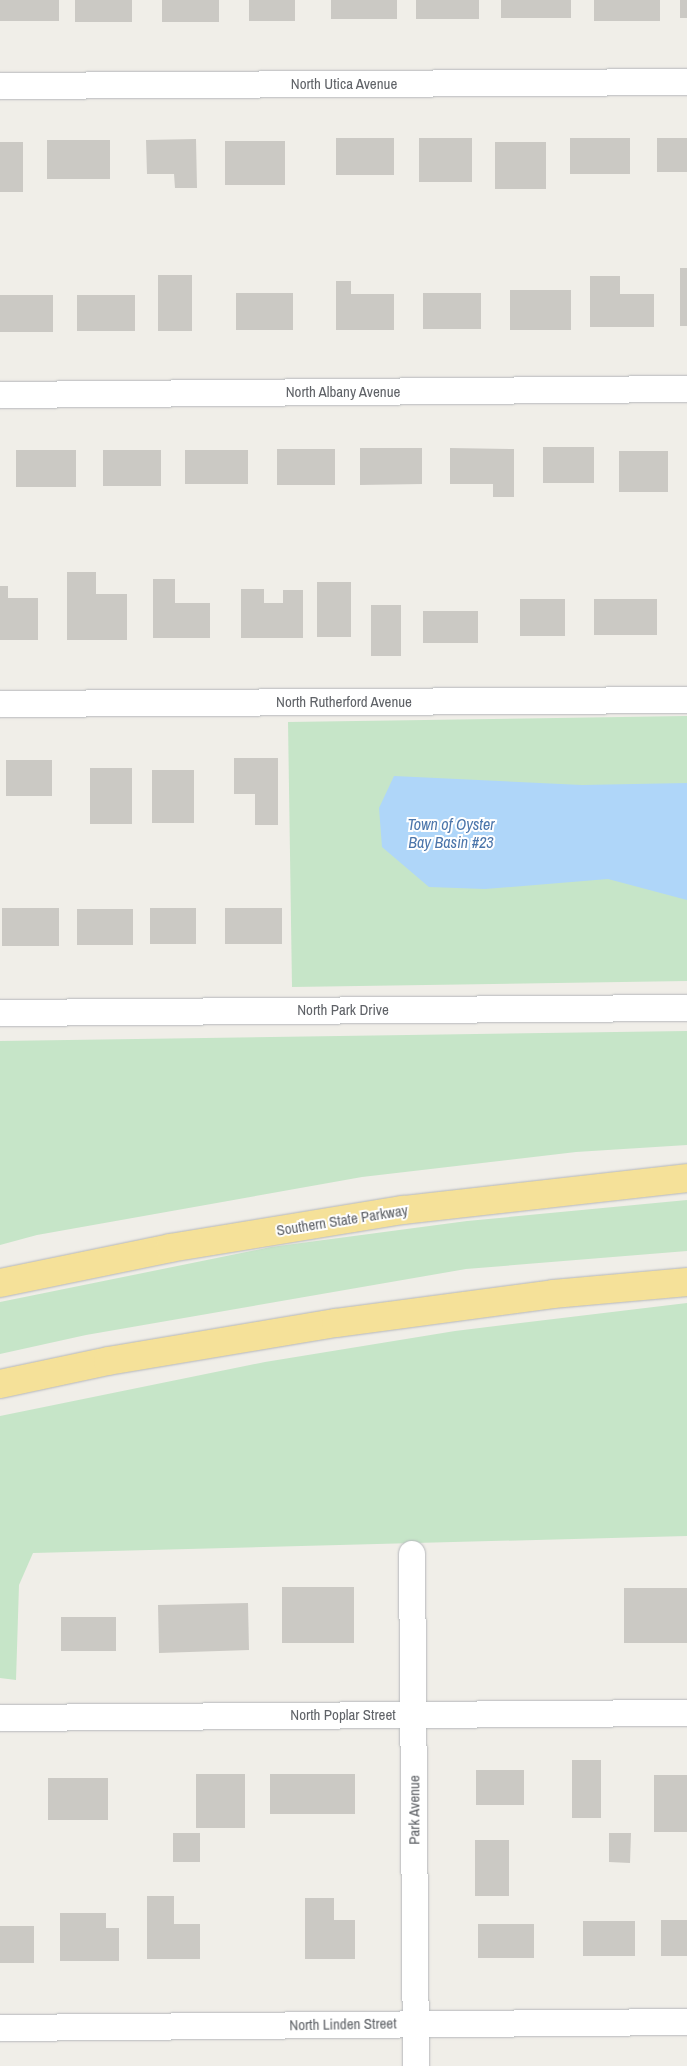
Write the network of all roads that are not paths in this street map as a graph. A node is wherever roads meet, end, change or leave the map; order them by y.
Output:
1 (687, 82) edge
2 (0, 86) edge
3 (687, 390) edge
4 (0, 394) edge
5 (687, 700) edge
6 (0, 704) edge
7 (687, 1008) edge
8 (0, 1013) edge
9 (687, 1178) edge
10 (687, 1282) edge
11 (0, 1283) edge
12 (0, 1384) edge
13 (412, 1554) dead end
14 (687, 1713) edge
15 (413, 1715) junction
16 (0, 1718) edge
17 (687, 2022) edge
18 (415, 2024) junction
19 (0, 2028) edge
20 (416, 2066) edge

1 - 2 street, North Utica Avenue
3 - 4 street, North Albany Avenue
5 - 6 street, North Rutherford Avenue
7 - 8 street, North Park Drive
9 - 11 highway, Southern State Parkway
10 - 12 highway
13 - 15 street, Park Avenue
14 - 15 street, North Poplar Street
15 - 16 street, North Poplar Street
15 - 18 street, Park Avenue
17 - 18 street, North Linden Street
18 - 19 street, North Linden Street
18 - 20 street, Park Avenue

